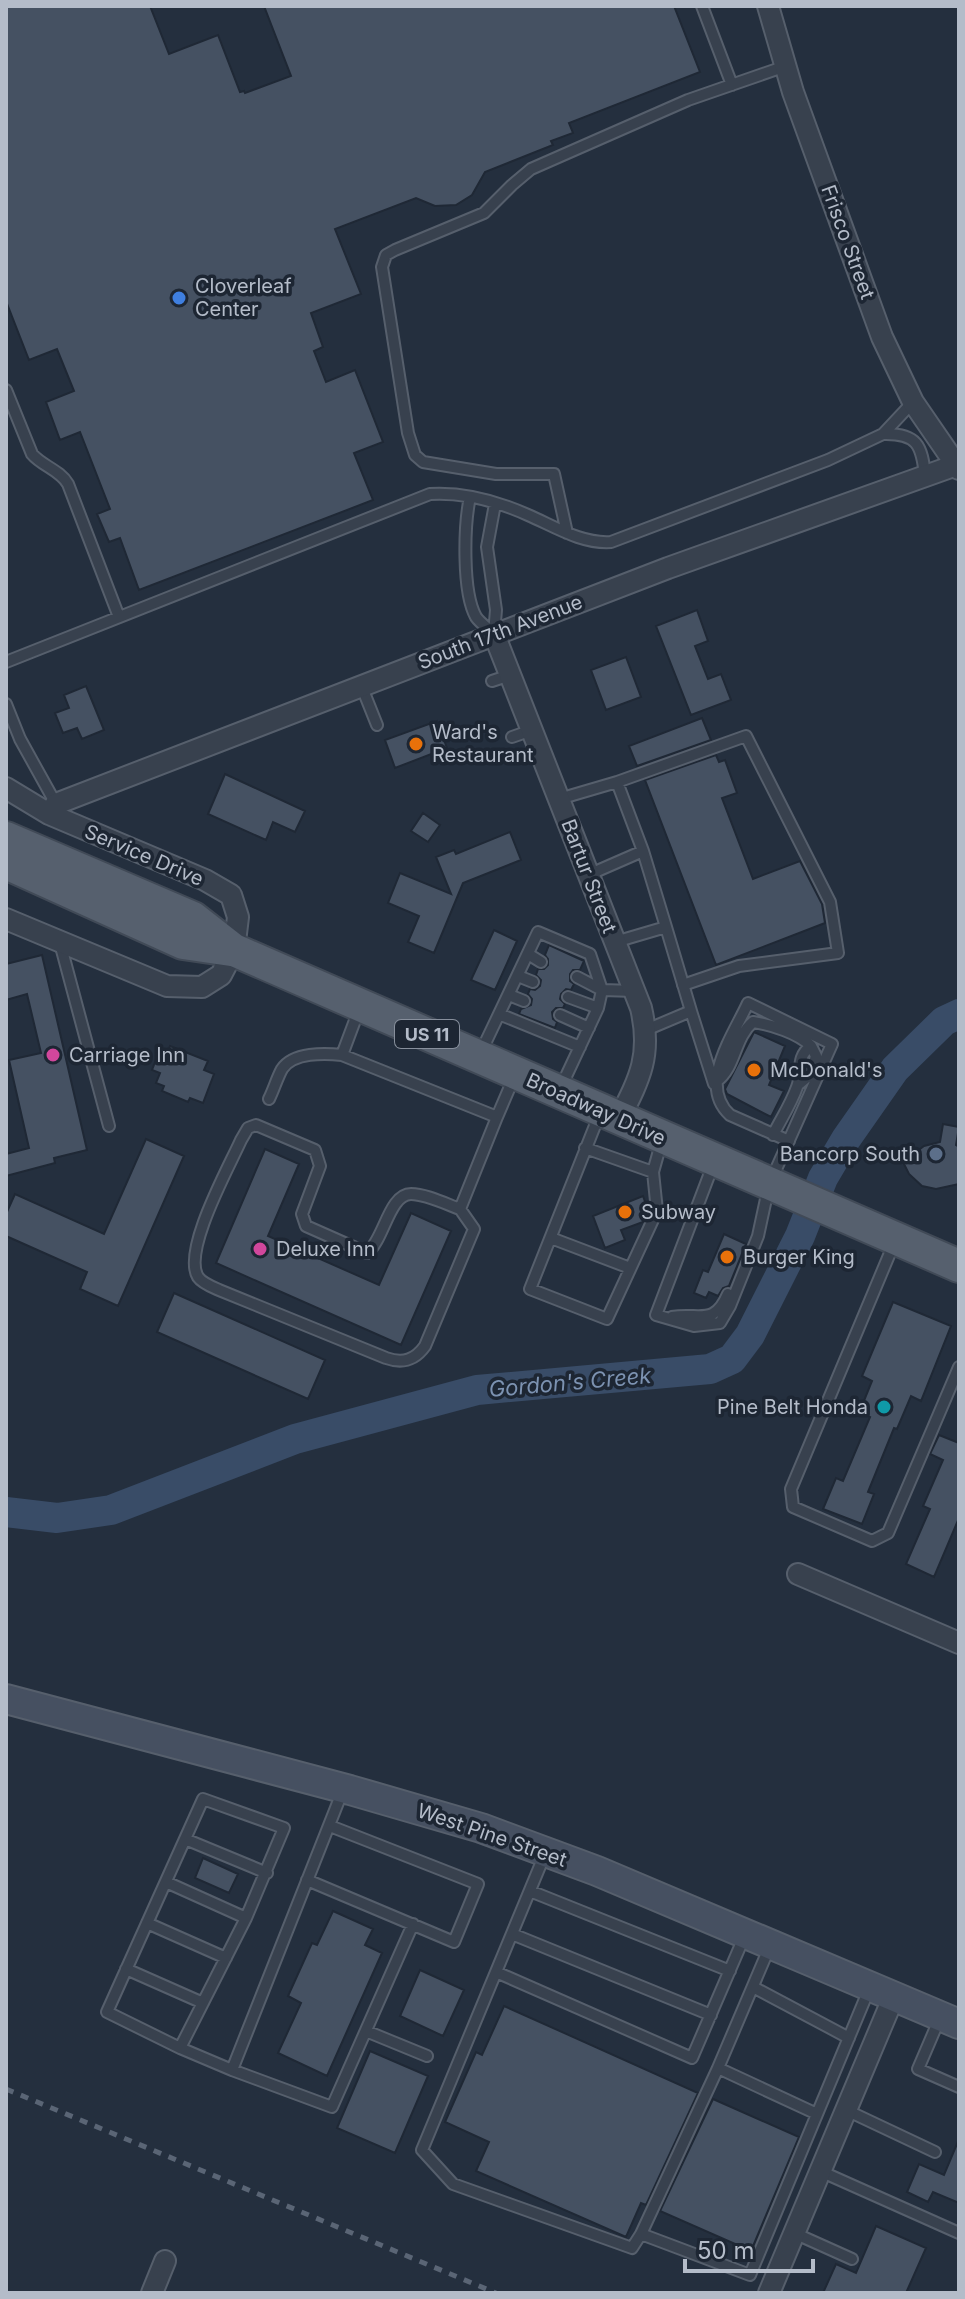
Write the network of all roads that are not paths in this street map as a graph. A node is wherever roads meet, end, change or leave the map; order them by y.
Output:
1 (702, 6) edge
2 (768, 6) edge
3 (786, 66) junction
4 (732, 85) junction
5 (6, 390) edge
6 (913, 402) junction
7 (883, 434) junction
8 (958, 466) edge
9 (925, 476) junction
10 (470, 497) junction
11 (495, 504) junction
12 (567, 533) junction
13 (119, 617) junction
14 (494, 634) junction
15 (6, 662) edge
16 (361, 685) junction
17 (6, 704) edge
18 (377, 725) dead end
19 (532, 730) junction
20 (512, 737) dead end
21 (617, 782) junction
22 (6, 788) edge
23 (559, 799) junction
24 (52, 809) junction
25 (6, 838) edge
26 (643, 851) junction
27 (6, 863) edge
28 (588, 875) junction
29 (6, 919) edge
30 (666, 927) junction
31 (60, 941) junction
32 (614, 942) junction
33 (234, 950) junction
34 (528, 954) junction
35 (541, 962) dead end
36 (518, 976) junction
37 (577, 977) dead end
38 (533, 982) dead end
39 (683, 985) junction
40 (602, 990) junction
41 (635, 991) junction
42 (509, 995) junction
43 (568, 997) dead end
44 (524, 1001) dead end
45 (360, 1005) junction
46 (598, 1008) junction
47 (691, 1011) junction
48 (499, 1014) junction
49 (560, 1015) dead end
50 (589, 1028) junction
51 (646, 1030) junction
52 (580, 1047) junction
53 (342, 1055) junction
54 (479, 1057) junction
55 (516, 1074) junction
56 (716, 1086) junction
57 (558, 1092) junction
58 (269, 1099) dead end
59 (610, 1115) junction
60 (497, 1117) junction
61 (109, 1126) dead end
62 (773, 1135) junction
63 (663, 1138) junction
64 (789, 1141) junction
65 (585, 1148) junction
66 (715, 1161) junction
67 (653, 1172) junction
68 (778, 1189) junction
69 (460, 1209) junction
70 (551, 1238) junction
71 (896, 1239) junction
72 (959, 1266) edge
73 (630, 1268) junction
74 (959, 1367) edge
75 (798, 1574) dead end
76 (959, 1643) edge
77 (6, 1699) edge
78 (343, 1788) junction
79 (330, 1826) junction
80 (185, 1839) junction
81 (546, 1852) junction
82 (267, 1873) junction
83 (307, 1880) junction
84 (166, 1882) junction
85 (530, 1891) junction
86 (246, 1918) junction
87 (147, 1923) junction
88 (413, 1924) junction
89 (512, 1934) junction
90 (758, 1939) junction
91 (226, 1958) junction
92 (126, 1969) junction
93 (730, 1971) junction
94 (496, 1972) junction
95 (753, 1987) junction
96 (882, 1991) junction
97 (203, 2003) junction
98 (711, 2015) junction
99 (950, 2020) edge
100 (366, 2031) junction
101 (849, 2038) junction
102 (180, 2048) junction
103 (427, 2056) dead end
104 (718, 2068) junction
105 (232, 2070) junction
106 (959, 2087) edge
107 (846, 2110) junction
108 (817, 2114) junction
109 (935, 2152) dead end
110 (820, 2171) junction
111 (794, 2233) junction
112 (959, 2233) edge
113 (641, 2234) junction
114 (852, 2259) dead end
115 (165, 2261) dead end
116 (152, 2293) edge
117 (769, 2293) edge

1 - 4 lane
2 - 3 street, Frisco Street
3 - 4 lane
3 - 6 street, Frisco Street
4 - 12 lane
5 - 13 lane
6 - 7 lane
6 - 8 street, Frisco Street
7 - 9 lane
7 - 12 lane
8 - 9 street, South 17th Avenue
9 - 14 street, South 17th Avenue
10 - 11 lane
10 - 13 lane
10 - 14 lane
11 - 12 lane
11 - 14 lane
13 - 15 lane
14 - 16 street, South 17th Avenue
14 - 19 street, Bartur Street
16 - 18 lane
16 - 24 street, South 17th Avenue
17 - 24 lane
19 - 20 lane
19 - 23 street, Bartur Street
21 - 23 lane
21 - 26 lane
21 - 39 lane
22 - 24 street, Service Drive
23 - 28 street, Bartur Street
24 - 33 street, Service Drive
25 - 33 main road, Broadway Drive / US 11
26 - 28 lane
26 - 30 lane
27 - 33 main road, Broadway Drive / US 11
28 - 32 street, Bartur Street
29 - 31 street
30 - 32 lane
30 - 39 lane
31 - 33 street
31 - 61 lane
32 - 41 street, Bartur Street
33 - 45 main road, Broadway Drive / US 11
34 - 35 lane
34 - 36 lane
34 - 40 lane
36 - 38 lane
36 - 42 lane
37 - 40 lane
39 - 47 lane
40 - 41 lane
40 - 46 lane
41 - 51 street, Bartur Street
42 - 44 lane
42 - 48 lane
43 - 46 lane
45 - 53 lane
45 - 54 main road, Broadway Drive / US 11
46 - 50 lane
47 - 51 lane
47 - 56 lane
48 - 52 lane
48 - 54 lane
49 - 50 lane
50 - 52 lane
51 - 59 street, Bartur Street
52 - 57 lane
53 - 58 lane
53 - 60 lane
54 - 55 main road, Broadway Drive / US 11
55 - 57 main road, Broadway Drive / US 11
55 - 60 lane
56 - 62 lane
56 - 62 lane
56 - 64 lane
57 - 59 main road, Broadway Drive / US 11
59 - 63 main road, Broadway Drive / US 11
59 - 65 lane
60 - 69 lane
62 - 64 lane
63 - 66 main road, Broadway Drive / US 11
63 - 67 lane
64 - 68 lane
65 - 67 lane
65 - 70 lane
66 - 68 main road, Broadway Drive / US 11
66 - 68 lane
67 - 73 lane
68 - 71 main road, Broadway Drive / US 11
69 - 69 lane
70 - 73 lane
70 - 73 lane
71 - 72 main road, Broadway Drive / US 11
71 - 74 lane
75 - 76 street
77 - 78 street, West Pine Street
78 - 79 lane
78 - 81 street, West Pine Street
79 - 83 lane
79 - 88 lane
80 - 82 lane
80 - 82 lane
80 - 84 lane
81 - 85 lane
81 - 90 street, West Pine Street
82 - 86 lane
83 - 88 lane
83 - 105 lane
84 - 86 lane
84 - 87 lane
85 - 89 lane
85 - 93 lane
86 - 91 lane
87 - 91 lane
87 - 92 lane
88 - 100 lane
89 - 94 lane
89 - 98 lane
90 - 93 lane
90 - 95 lane
90 - 96 street, West Pine Street
91 - 97 lane
92 - 97 lane
92 - 102 lane
93 - 98 lane
94 - 98 lane
94 - 113 lane
95 - 101 lane
95 - 104 lane
96 - 99 street, West Pine Street
96 - 101 lane
96 - 107 street
97 - 102 lane
99 - 106 lane
100 - 103 lane
100 - 105 lane
101 - 108 lane
102 - 105 lane
104 - 108 lane
104 - 113 lane
107 - 109 lane
107 - 110 street
108 - 113 lane
110 - 111 street
110 - 112 lane
111 - 114 lane
111 - 117 street
115 - 116 street

